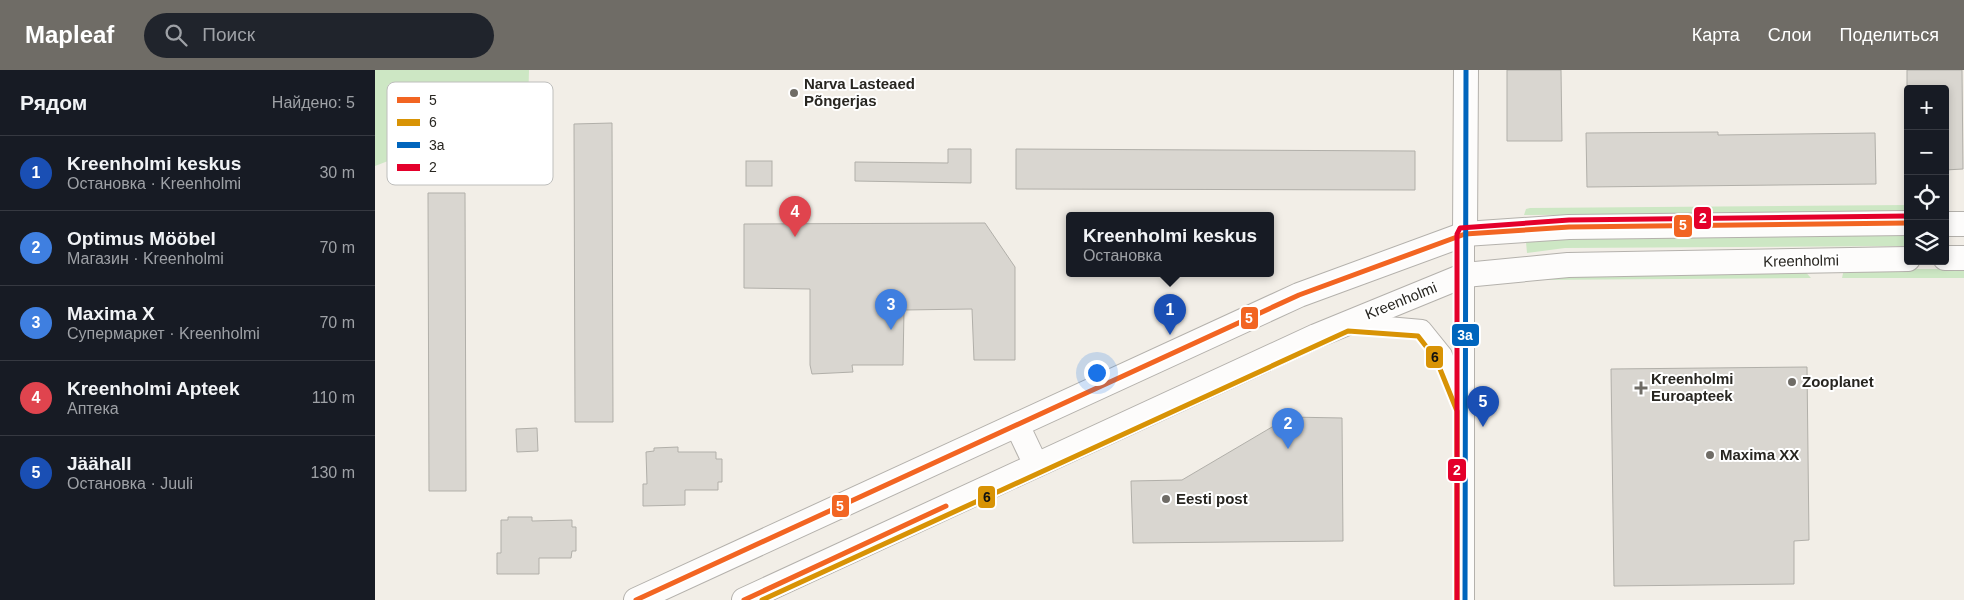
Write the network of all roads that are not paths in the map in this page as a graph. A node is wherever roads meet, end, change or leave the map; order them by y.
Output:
1 (1466, 70) edge
2 (1904, 223) edge
3 (1949, 224) edge
4 (1964, 224) edge
5 (1465, 234) junction
6 (1949, 258) edge
7 (1964, 258) edge
8 (1904, 259) edge
9 (1465, 275) junction
10 (1347, 323) junction
11 (1465, 410) junction
12 (1017, 424) junction
13 (1036, 465) junction
14 (636, 600) edge
15 (744, 600) edge
16 (1465, 600) edge

1 - 5 main road
2 - 5 main road
3 - 4 main road
5 - 9 street
5 - 12 main road
6 - 7 main road
8 - 9 main road, Kreenholmi
9 - 10 main road, Kreenholmi
9 - 11 street
10 - 11 street
10 - 13 main road, Kreenholmi
11 - 16 street
12 - 13 main road
12 - 14 main road
13 - 15 main road, Kreenholmi

